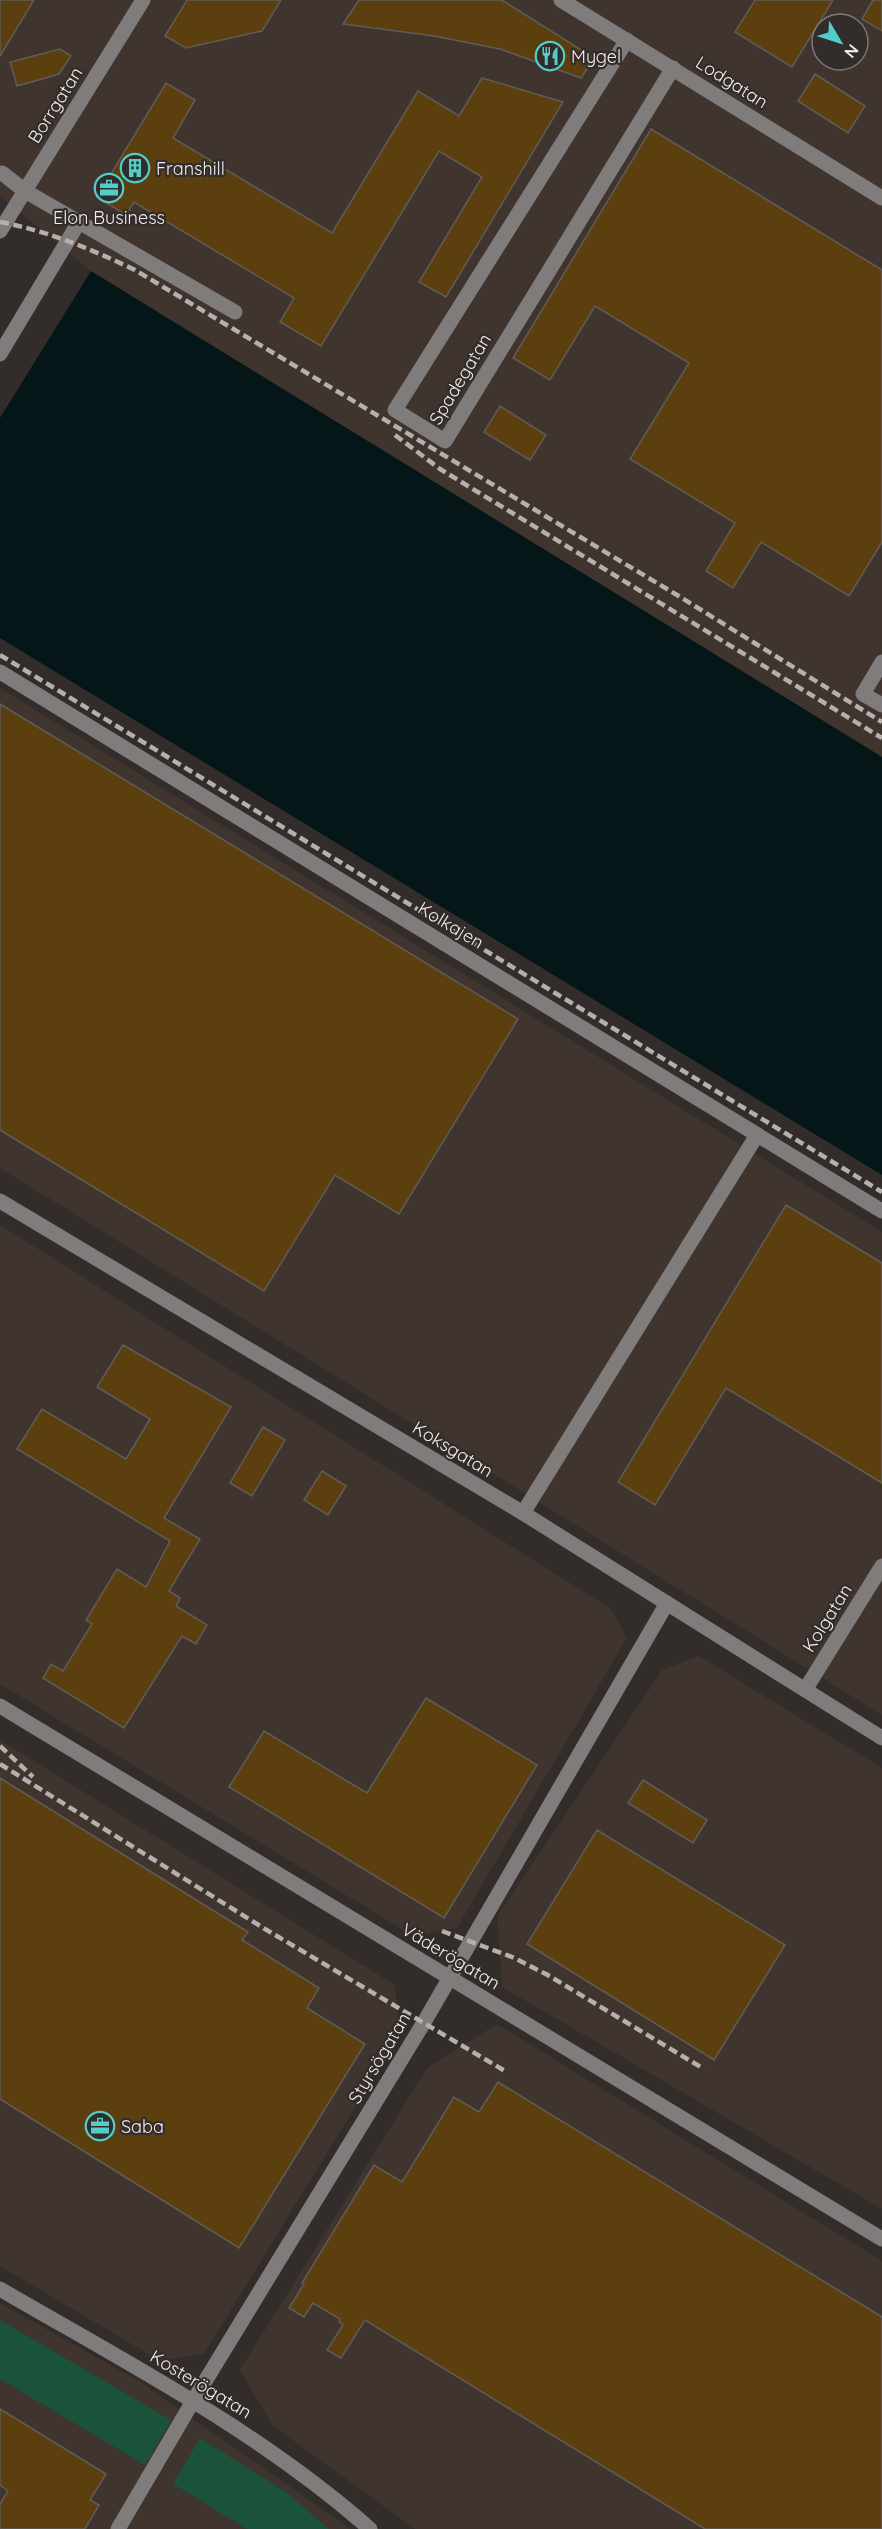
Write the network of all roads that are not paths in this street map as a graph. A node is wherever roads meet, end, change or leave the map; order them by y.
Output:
1 (143, 0) edge
2 (561, 0) edge
3 (627, 40) junction
4 (673, 68) junction
5 (2, 173) dead end
6 (25, 191) junction
7 (882, 198) edge
8 (79, 222) junction
9 (0, 231) edge
10 (234, 312) dead end
11 (0, 354) edge
12 (882, 662) edge
13 (0, 672) edge
14 (882, 705) edge
15 (757, 1135) junction
16 (0, 1201) edge
17 (882, 1211) edge
18 (523, 1513) junction
19 (882, 1566) edge
20 (667, 1603) junction
21 (805, 1690) junction
22 (0, 1706) edge
23 (882, 1738) edge
24 (450, 1977) junction
25 (882, 2239) edge
26 (0, 2289) edge
27 (193, 2401) junction
28 (118, 2529) edge
29 (370, 2529) edge

1 - 6 street, Borrgatan
2 - 3 street, Lodgatan
3 - 4 street, Lodgatan
3 - 4 street, Spadegatan
4 - 7 street, Lodgatan
5 - 6 street
6 - 8 street
6 - 9 street, Borrgatan
8 - 10 street
8 - 11 street
12 - 14 street
13 - 15 street, Kolkajen
15 - 17 street, Kolkajen
15 - 18 street
16 - 18 street, Koksgatan
18 - 20 street, Koksgatan
19 - 21 street, Kolgatan
20 - 21 street, Koksgatan
20 - 24 street, Styrsögatan
21 - 23 street, Koksgatan
22 - 24 street, Väderögatan
24 - 25 street, Väderögatan
24 - 27 street, Styrsögatan
26 - 27 street, Kosterögatan
27 - 28 street, Styrsögatan
27 - 29 street, Kosterögatan

